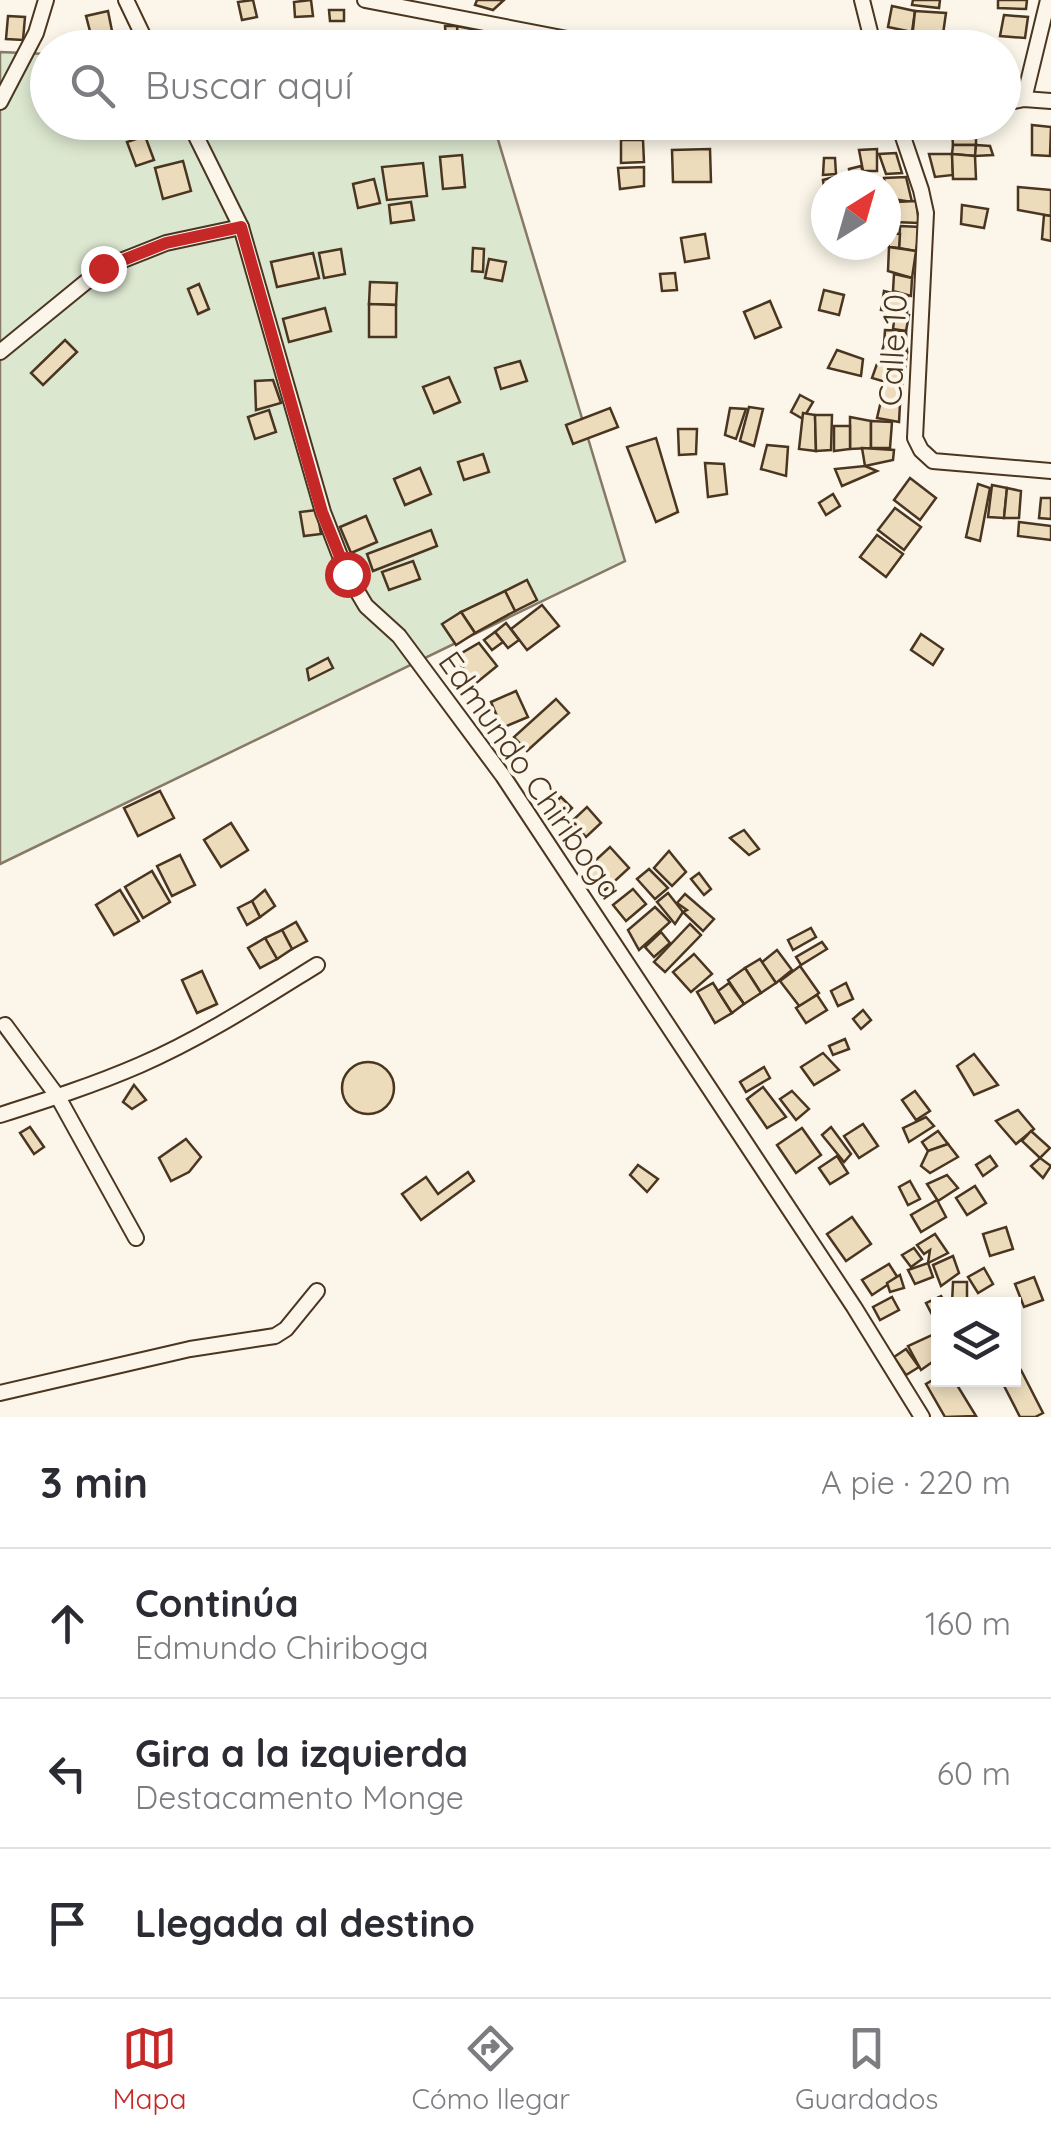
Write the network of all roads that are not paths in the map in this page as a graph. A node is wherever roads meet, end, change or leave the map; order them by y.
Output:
1 (46, 0) edge
2 (126, 0) edge
3 (364, 0) edge
4 (862, 0) edge
5 (1048, 0) edge
6 (37, 30) edge
7 (140, 30) edge
8 (520, 30) edge
9 (870, 30) edge
10 (30, 44) edge
11 (1024, 99) junction
12 (1021, 100) edge
13 (1051, 101) edge
14 (0, 102) edge
15 (198, 140) edge
16 (904, 140) edge
17 (241, 227) junction
18 (0, 352) edge
19 (1051, 472) edge
20 (317, 965) dead end
21 (6, 1025) dead end
22 (58, 1097) junction
23 (0, 1115) edge
24 (136, 1238) dead end
25 (318, 1291) dead end
26 (0, 1393) edge
27 (922, 1417) edge

1 - 6 street
2 - 7 street
3 - 8 street
4 - 9 street
5 - 11 street
10 - 14 street
11 - 12 street
11 - 13 street
15 - 17 street, Edmundo Chiriboga
16 - 19 street, Calle 10
17 - 18 street
17 - 27 street, Edmundo Chiriboga
20 - 22 street
21 - 22 street
22 - 23 street
22 - 24 street
25 - 26 street

